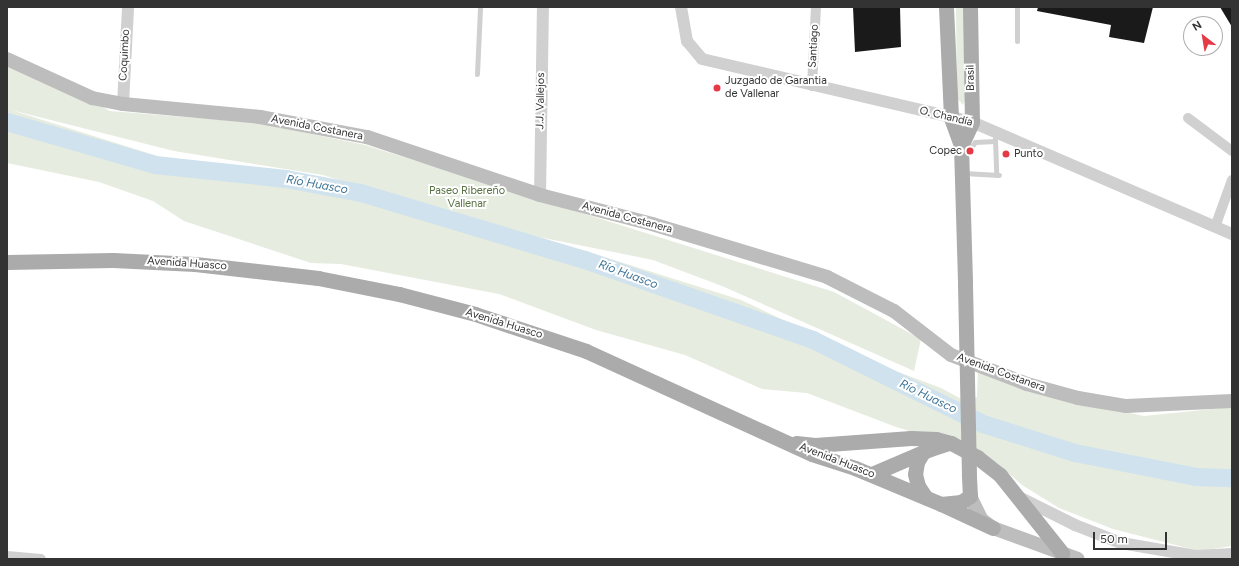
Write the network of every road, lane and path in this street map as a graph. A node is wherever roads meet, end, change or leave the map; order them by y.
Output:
1 (128, 7) edge
2 (480, 7) edge
3 (543, 7) edge
4 (682, 7) edge
5 (816, 7) edge
6 (946, 7) edge
7 (970, 7) edge
8 (1017, 7) edge
9 (1018, 41) dead end
10 (7, 59) edge
11 (477, 74) dead end
12 (812, 86) junction
13 (123, 104) junction
14 (952, 118) junction
15 (1188, 118) dead end
16 (972, 122) junction
17 (995, 136) junction
18 (961, 146) junction
19 (1232, 151) edge
20 (965, 173) junction
21 (1232, 180) edge
22 (540, 195) junction
23 (1215, 227) junction
24 (1232, 234) edge
25 (7, 262) edge
26 (1232, 401) edge
27 (867, 441) junction
28 (788, 442) junction
29 (951, 443) junction
30 (923, 452) junction
31 (855, 468) junction
32 (872, 474) junction
33 (970, 496) junction
34 (1019, 497) junction
35 (926, 498) junction
36 (941, 504) junction
37 (993, 528) junction
38 (1062, 553) junction
39 (1232, 554) edge
40 (7, 556) edge
41 (41, 559) edge
42 (1078, 559) edge

1 - 13 street, Coquimbo
2 - 11 lane
3 - 22 street, J.J. Vallejos
4 - 12 street, O. Chandía
5 - 12 street, Santiago
6 - 14 main road, Brasil
7 - 16 main road, Brasil
8 - 9 lane
10 - 13 main road, Avenida Costanera
12 - 14 street, O. Chandía
13 - 22 main road, Avenida Costanera
14 - 16 street, O. Chandía
14 - 18 main road, Brasil
15 - 19 street
16 - 17 street, O. Chandía
16 - 18 main road, Brasil
17 - 20 lane
17 - 20 lane
17 - 23 street, O. Chandía
18 - 20 main road, Brasil
20 - 33 main road, Brasil, bridge
21 - 23 street
22 - 26 main road, Avenida Costanera
23 - 24 street, O. Chandía
25 - 28 main road, Avenida Huasco
27 - 28 main road
27 - 29 main road
27 - 31 main road
28 - 31 main road, Avenida Huasco
29 - 30 main road
29 - 34 main road
30 - 32 main road
30 - 35 main road
31 - 32 main road, Avenida Huasco
32 - 35 main road, Avenida Huasco
33 - 36 main road, Avenida Huasco
33 - 37 main road
34 - 38 main road
34 - 39 street
35 - 36 main road, Avenida Huasco
36 - 37 main road
37 - 38 main road
38 - 42 main road
40 - 41 street

